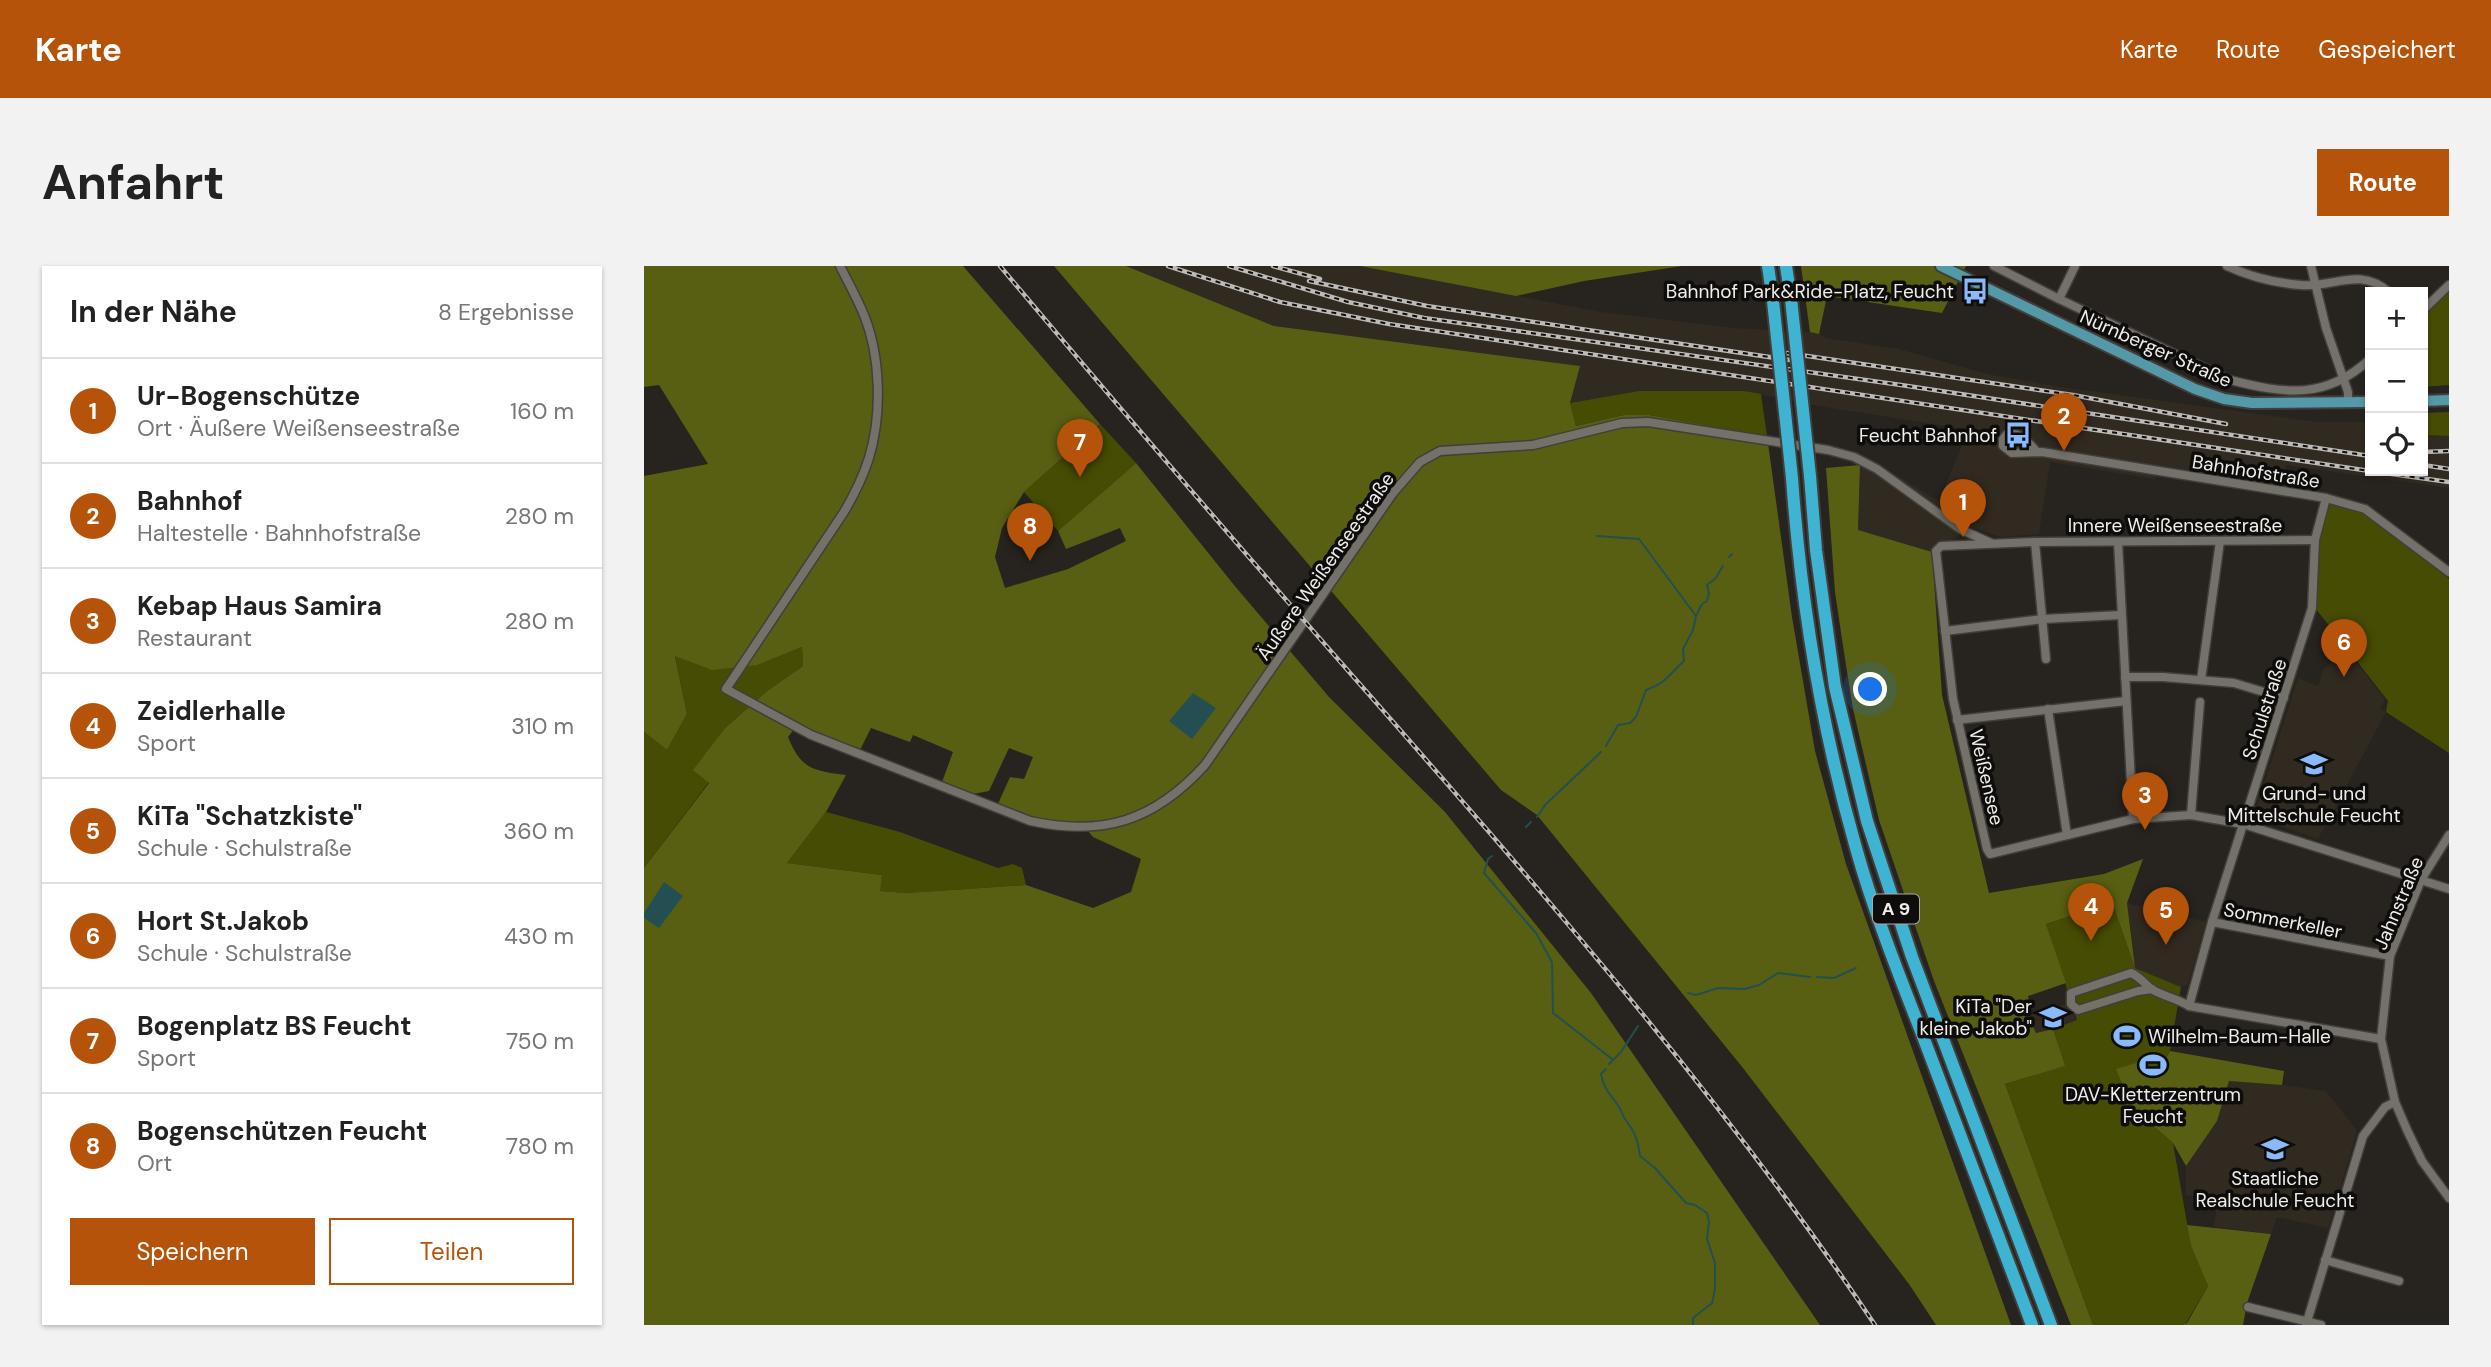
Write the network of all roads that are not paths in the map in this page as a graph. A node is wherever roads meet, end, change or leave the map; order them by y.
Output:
1 (840, 266) edge
2 (1768, 266) edge
3 (1786, 266) edge
4 (1941, 266) edge
5 (1994, 266) edge
6 (2075, 266) edge
7 (2227, 266) edge
8 (2311, 266) edge
9 (2315, 285) junction
10 (2449, 285) edge
11 (2382, 287) edge
12 (2059, 299) junction
13 (2428, 305) edge
14 (2365, 364) edge
15 (2344, 378) junction
16 (2449, 400) edge
17 (2428, 401) edge
18 (2365, 402) edge
19 (2348, 403) junction
20 (2037, 452) dead end
21 (2326, 498) junction
22 (2315, 540) junction
23 (2220, 541) junction
24 (2035, 542) junction
25 (2118, 542) junction
26 (1991, 543) junction
27 (2449, 572) edge
28 (2121, 615) junction
29 (2043, 619) junction
30 (1945, 631) junction
31 (2046, 659) dead end
32 (2126, 677) junction
33 (2201, 680) junction
34 (2284, 698) junction
35 (2126, 701) junction
36 (2200, 702) dead end
37 (2048, 709) junction
38 (1957, 720) junction
39 (2190, 815) junction
40 (2133, 819) junction
41 (2243, 824) junction
42 (2067, 835) junction
43 (2449, 835) edge
44 (2421, 880) junction
45 (2449, 889) edge
46 (2212, 922) junction
47 (2390, 956) junction
48 (2152, 989) junction
49 (2189, 1006) junction
50 (2381, 1038) junction
51 (2395, 1102) junction
52 (2449, 1198) edge
53 (2325, 1260) junction
54 (2399, 1281) dead end
55 (2248, 1307) dead end
56 (2307, 1323) edge
57 (2032, 1325) edge
58 (2051, 1325) edge
59 (2321, 1325) edge

1 - 26 street, Äußere Weißenseestraße
2 - 57 highway, A 9, bridge
3 - 58 highway, A 9, bridge
4 - 19 main road, Nürnberger Straße
5 - 12 street
6 - 12 street
7 - 9 street
8 - 9 street
9 - 11 street
9 - 15 street
10 - 13 street
12 - 15 street
14 - 15 street
15 - 19 street
16 - 17 main road
18 - 19 main road, Nürnberger Straße
20 - 21 street, Bahnhofstraße
21 - 22 street, Schulstraße
21 - 27 street, Bahnhofstraße
22 - 23 street, Innere Weißenseestraße
22 - 34 street, Schulstraße
23 - 25 street, Innere Weißenseestraße
23 - 33 street
24 - 25 street, Innere Weißenseestraße
24 - 26 street, Innere Weißenseestraße
24 - 29 street
25 - 28 street
26 - 30 street, Innere Weißenseestraße
28 - 29 street
28 - 32 street
29 - 30 street
29 - 31 street
30 - 38 street, Innere Weißenseestraße
32 - 33 street
32 - 35 street
33 - 34 street
34 - 41 street, Schulstraße
35 - 37 street, Weißensee
35 - 40 street
36 - 39 street
37 - 38 street, Weißensee
37 - 42 street
38 - 42 street, Weißensee
39 - 40 street, Weißensee
39 - 41 street, Weißensee
40 - 42 street, Weißensee
41 - 44 street, Weißensee
41 - 46 street, Schulstraße
43 - 44 street, Jahnstraße
44 - 45 street, Weißensee
44 - 47 street, Jahnstraße
46 - 47 street, Sommerkeller
46 - 49 street, Schulstraße
47 - 50 street, Jahnstraße
48 - 48 street
48 - 49 street
49 - 50 street
50 - 51 street, Jahnstraße
51 - 52 street, Jahnstraße
51 - 53 street
53 - 54 street
53 - 56 street
55 - 56 street
56 - 59 street

